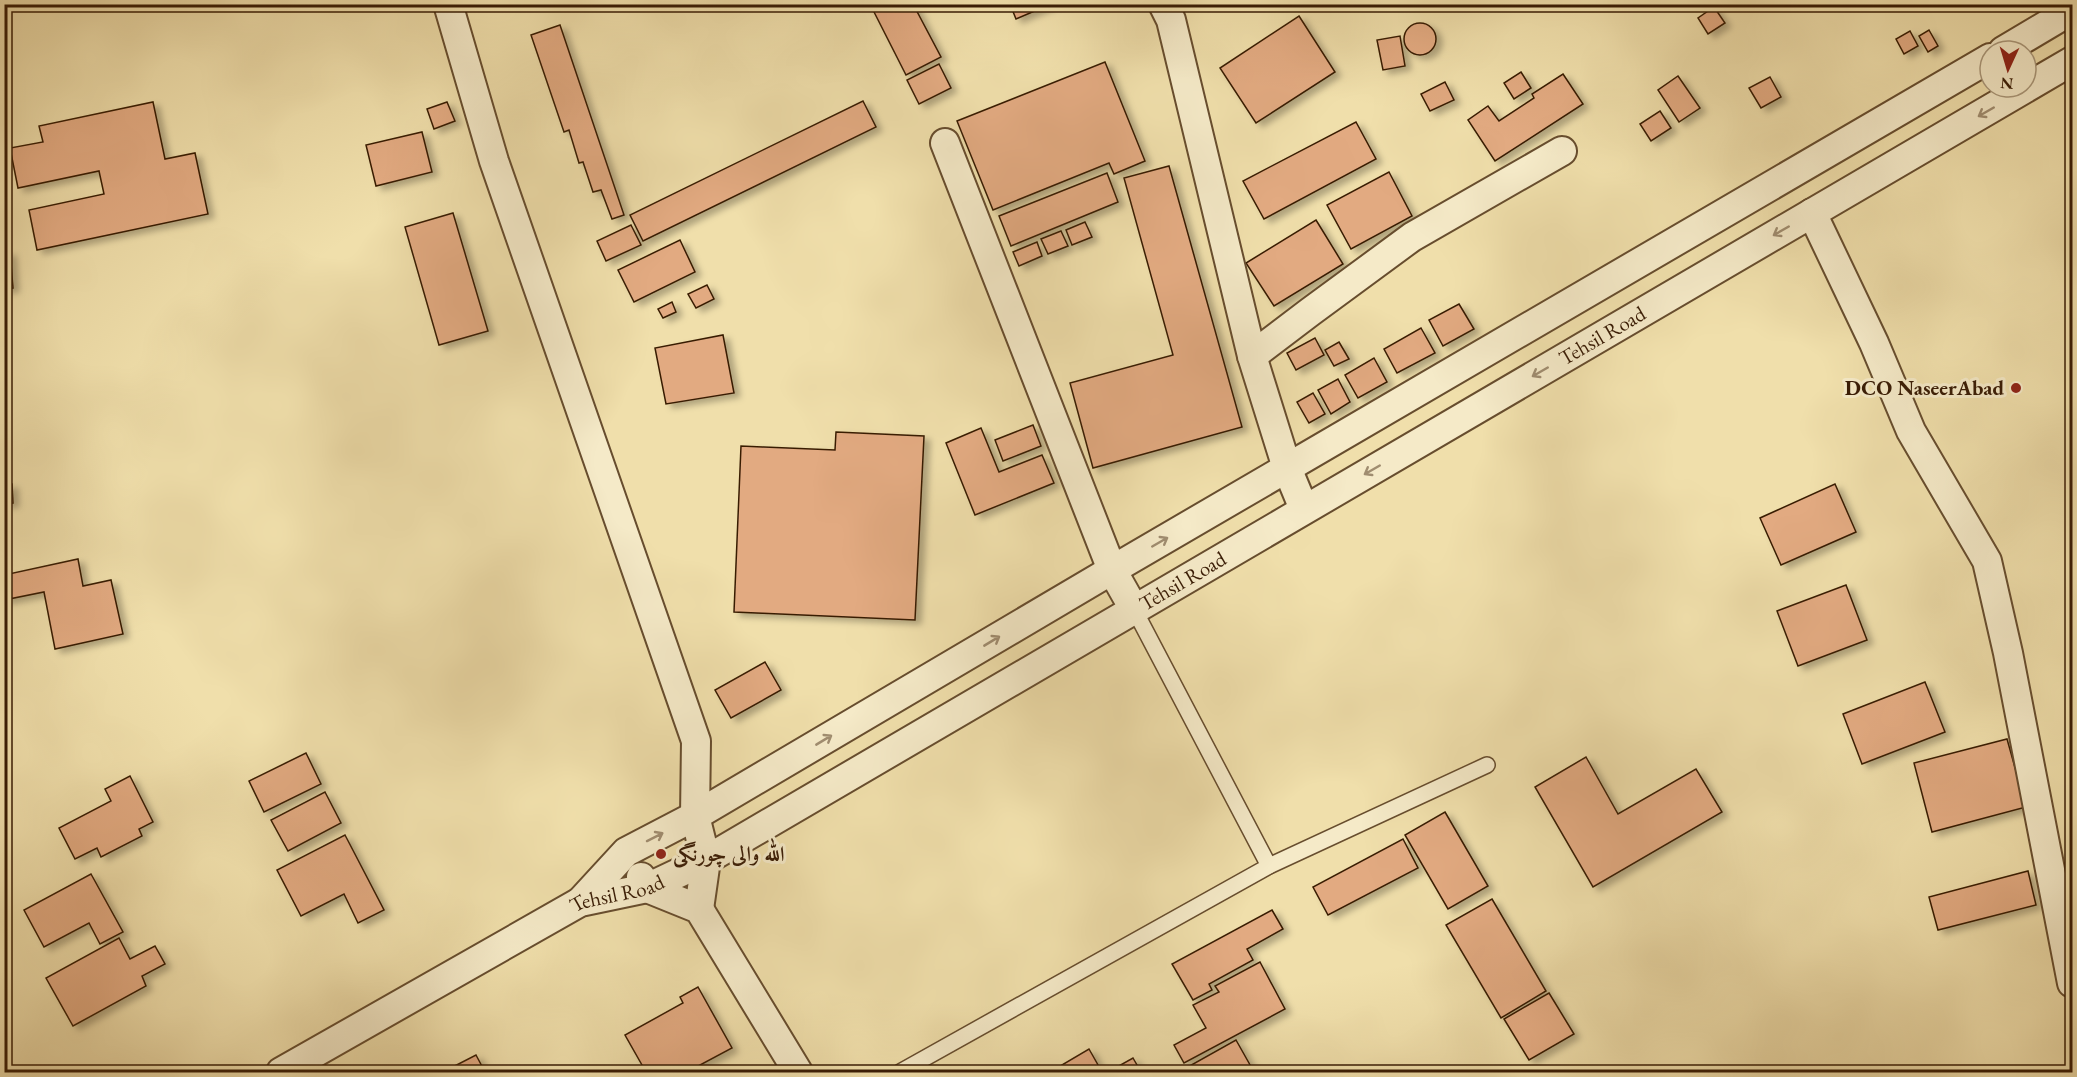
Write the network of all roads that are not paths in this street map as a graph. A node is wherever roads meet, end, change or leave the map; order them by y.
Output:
1 (448, 4) edge
2 (1163, 4) edge
3 (2073, 10) edge
4 (2023, 39) edge
5 (2073, 61) edge
6 (1978, 65) edge
7 (945, 143) dead end
8 (1562, 151) dead end
9 (1812, 213) junction
10 (1252, 356) junction
11 (1287, 468) junction
12 (1304, 509) junction
13 (1112, 570) junction
14 (1134, 609) junction
15 (1487, 765) dead end
16 (695, 816) junction
17 (626, 852) junction
18 (706, 860) junction
19 (1269, 866) junction
20 (647, 888) junction
21 (580, 902) junction
22 (699, 909) junction
23 (2073, 983) edge
24 (281, 1072) edge
25 (798, 1072) edge
26 (900, 1072) edge

1 - 16 street
2 - 10 street
3 - 4 street
5 -> 9 street, Tehsil Road
6 - 11 street
7 - 13 street
8 - 10 street
9 -> 12 street, Tehsil Road
9 - 23 street
10 - 11 street
11 - 12 street
13 -> 11 street
12 - 14 street, Tehsil Road
13 - 14 street
16 -> 13 street
14 - 18 street, Tehsil Road
14 - 19 lane
15 - 19 lane
17 -> 16 street
16 - 18 street
17 - 20 street
17 - 21 street
18 - 20 street, Tehsil Road
18 - 22 street
19 - 26 lane
20 - 21 street, Tehsil Road
20 - 22 street
21 - 24 street, Tehsil Road
22 - 25 street

